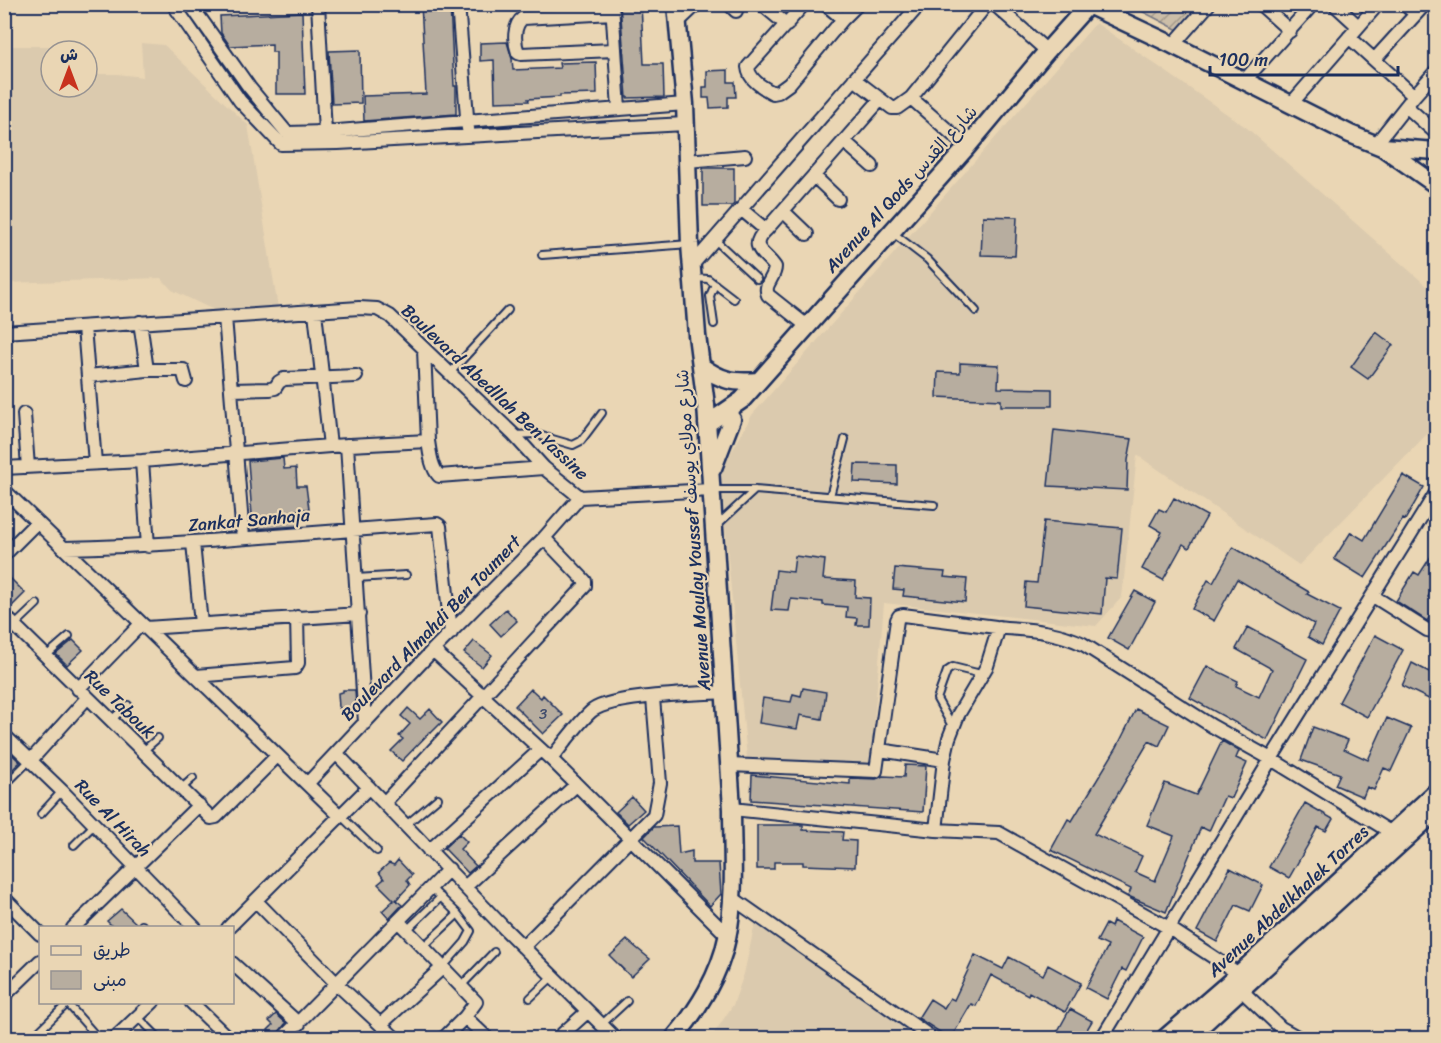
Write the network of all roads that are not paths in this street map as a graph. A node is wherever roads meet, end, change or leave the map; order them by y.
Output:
1 (173, 4) edge
2 (189, 4) edge
3 (318, 4) edge
4 (458, 4) edge
5 (676, 4) edge
6 (697, 4) edge
7 (804, 4) edge
8 (825, 4) edge
9 (858, 4) edge
10 (987, 4) edge
11 (994, 4) edge
12 (1209, 4) edge
13 (1260, 4) edge
14 (1313, 4) edge
15 (1334, 4) edge
16 (1378, 4) edge
17 (1404, 4) edge
18 (919, 5) edge
19 (1089, 5) edge
20 (764, 6) dead end
21 (613, 9) edge
22 (1420, 9) edge
23 (551, 10) edge
24 (843, 19) junction
25 (678, 22) junction
26 (787, 25) junction
27 (1358, 26) junction
28 (1290, 31) junction
29 (1349, 37) junction
30 (1173, 45) junction
31 (614, 50) junction
32 (1047, 51) junction
33 (1375, 59) junction
34 (1437, 71) edge
35 (854, 79) junction
36 (1244, 81) junction
37 (1414, 96) junction
38 (910, 98) junction
39 (880, 100) junction
40 (685, 104) junction
41 (1291, 104) junction
42 (1406, 106) junction
43 (619, 109) junction
44 (467, 121) junction
45 (685, 124) junction
46 (325, 132) junction
47 (1437, 133) edge
48 (468, 136) junction
49 (284, 139) junction
50 (844, 141) junction
51 (1379, 146) junction
52 (967, 147) junction
53 (1437, 151) edge
54 (745, 156) dead end
55 (687, 161) junction
56 (872, 166) dead end
57 (814, 176) junction
58 (1437, 185) edge
59 (838, 199) dead end
60 (741, 209) junction
61 (783, 211) junction
62 (766, 230) junction
63 (891, 231) junction
64 (807, 234) dead end
65 (715, 240) junction
66 (690, 244) junction
67 (542, 255) dead end
68 (693, 271) junction
69 (757, 279) dead end
70 (715, 284) junction
71 (734, 299) dead end
72 (508, 310) dead end
73 (976, 311) dead end
74 (315, 312) junction
75 (225, 317) junction
76 (140, 322) junction
77 (714, 324) dead end
78 (807, 326) junction
79 (84, 327) junction
80 (4, 332) edge
81 (424, 350) junction
82 (701, 366) junction
83 (147, 370) junction
84 (450, 373) junction
85 (88, 376) junction
86 (356, 376) dead end
87 (322, 377) junction
88 (186, 381) dead end
89 (758, 381) junction
90 (231, 390) junction
91 (742, 400) junction
92 (602, 413) dead end
93 (24, 414) dead end
94 (732, 418) junction
95 (707, 424) junction
96 (514, 435) junction
97 (845, 439) dead end
98 (428, 441) junction
99 (709, 444) junction
100 (347, 445) junction
101 (330, 446) junction
102 (237, 453) junction
103 (142, 461) junction
104 (94, 463) junction
105 (28, 467) junction
106 (4, 468) edge
107 (544, 468) junction
108 (711, 482) junction
109 (4, 490) edge
110 (755, 490) junction
111 (1437, 493) edge
112 (830, 496) junction
113 (580, 497) junction
114 (934, 505) dead end
115 (37, 522) junction
116 (714, 527) junction
117 (352, 529) junction
118 (243, 537) junction
119 (544, 538) junction
120 (193, 543) junction
121 (148, 546) junction
122 (64, 548) junction
123 (4, 555) edge
124 (406, 575) dead end
125 (356, 578) junction
126 (1372, 596) junction
127 (37, 603) dead end
128 (358, 614) junction
129 (4, 615) edge
130 (297, 617) junction
131 (201, 624) junction
132 (1437, 624) edge
133 (15, 625) junction
134 (143, 626) junction
135 (999, 627) junction
136 (451, 633) junction
137 (69, 636) dead end
138 (434, 650) junction
139 (45, 657) junction
140 (982, 675) junction
141 (196, 676) junction
142 (725, 692) junction
143 (83, 693) junction
144 (484, 695) junction
145 (653, 698) junction
146 (128, 705) dead end
147 (111, 720) junction
148 (365, 723) junction
149 (953, 727) junction
150 (158, 738) dead end
151 (6, 739) edge
152 (540, 750) junction
153 (880, 750) junction
154 (143, 751) junction
155 (336, 753) junction
156 (277, 756) junction
157 (550, 759) junction
158 (1271, 759) junction
159 (31, 760) junction
160 (944, 760) junction
161 (729, 765) junction
162 (193, 778) dead end
163 (8, 783) dead end
164 (307, 784) junction
165 (576, 785) junction
166 (369, 787) junction
167 (182, 788) junction
168 (62, 791) junction
169 (1437, 792) edge
170 (438, 798) dead end
171 (384, 803) junction
172 (199, 805) junction
173 (732, 809) junction
174 (1437, 812) edge
175 (42, 814) dead end
176 (339, 814) junction
177 (95, 824) junction
178 (405, 826) junction
179 (936, 830) junction
180 (1392, 833) junction
181 (629, 839) junction
182 (74, 844) dead end
183 (377, 851) dead end
184 (429, 851) junction
185 (135, 867) junction
186 (449, 869) junction
187 (465, 887) junction
188 (430, 888) junction
189 (441, 897) junction
190 (731, 897) junction
191 (4, 898) edge
192 (256, 901) junction
193 (458, 914) junction
194 (74, 926) edge
195 (194, 926) edge
196 (229, 926) edge
197 (402, 926) junction
198 (1169, 928) junction
199 (39, 933) edge
200 (728, 936) junction
201 (423, 947) junction
202 (523, 947) junction
203 (494, 952) dead end
204 (39, 961) edge
205 (234, 965) edge
206 (443, 967) junction
207 (552, 977) junction
208 (1240, 982) junction
209 (337, 984) junction
210 (461, 986) junction
211 (4, 996) edge
212 (530, 998) dead end
213 (627, 1001) dead end
214 (67, 1004) edge
215 (69, 1004) edge
216 (151, 1004) edge
217 (193, 1004) edge
218 (587, 1012) junction
219 (138, 1017) junction
220 (465, 1017) junction
221 (381, 1024) junction
222 (601, 1026) junction
223 (294, 1033) edge
224 (32, 1038) edge
225 (98, 1038) edge
226 (115, 1038) edge
227 (159, 1038) edge
228 (228, 1038) edge
229 (395, 1038) edge
230 (444, 1038) edge
231 (487, 1038) edge
232 (558, 1038) edge
233 (615, 1038) edge
234 (674, 1038) edge
235 (932, 1038) edge
236 (1102, 1038) edge
237 (1165, 1038) edge
238 (1188, 1038) edge
239 (1299, 1038) edge

1 - 49 street
2 - 49 street
3 - 46 street
4 - 44 street
5 - 25 street, Avenue Moulay Youssef شارع مولاي يوسف
6 - 25 street
7 - 26 street
8 - 24 street
9 - 24 street
10 - 38 street
11 - 32 street
12 - 30 street
13 - 28 street
14 - 28 street
15 - 27 street
16 - 27 street
17 - 22 street
18 - 35 street
19 - 30 street
19 - 32 street, Avenue Al Qods شارع القدس
20 - 26 street
21 - 23 street
21 - 31 street
22 - 33 street
23 - 31 street
24 - 26 street
25 - 40 street, Avenue Moulay Youssef شارع مولاي يوسف
27 - 29 street
28 - 36 street
29 - 33 street
29 - 41 street
30 - 36 street
31 - 43 street
32 - 52 street, Avenue Al Qods شارع القدس
33 - 37 street
34 - 37 street
35 - 39 street
35 - 60 street
36 - 41 street
37 - 42 street
38 - 39 street
38 - 52 street
39 - 50 street
40 - 43 street
40 - 45 street, Avenue Moulay Youssef شارع مولاي يوسف
41 - 51 street
42 - 47 street
42 - 51 street
43 - 44 street
44 - 46 street
44 - 48 street
45 - 48 street
45 - 55 street, Avenue Moulay Youssef شارع مولاي يوسف
46 - 49 street
48 - 49 street
50 - 56 street
50 - 57 street
51 - 53 street
51 - 58 street
52 - 63 street, Avenue Al Qods شارع القدس
54 - 55 street
55 - 66 street, Avenue Moulay Youssef شارع مولاي يوسف
57 - 59 street
57 - 61 street
60 - 62 street
60 - 65 street
61 - 62 street
61 - 64 street
62 - 78 street
63 - 73 lane
63 - 78 street, Avenue Al Qods شارع القدس
65 - 68 street
65 - 69 lane
66 - 67 lane
66 - 68 street, Avenue Moulay Youssef شارع مولاي يوسف
68 - 70 lane
68 - 82 street, Avenue Moulay Youssef شارع مولاي يوسف
70 - 71 lane
70 - 77 lane
72 - 84 lane
74 - 75 street, Boulevard Abedllah Ben Yassine
74 - 81 street, Boulevard Abedllah Ben Yassine
74 - 87 street
75 - 76 street, Boulevard Abedllah Ben Yassine
75 - 90 street
76 - 79 street, Boulevard Abedllah Ben Yassine
76 - 83 street
78 - 89 street, Avenue Al Qods شارع القدس
79 - 80 street, Boulevard Abedllah Ben Yassine
79 - 85 street
81 - 84 street, Boulevard Abedllah Ben Yassine
81 - 98 street
82 - 89 street
82 - 95 street, Avenue Moulay Youssef شارع مولاي يوسف
83 - 85 street
83 - 88 street
84 - 96 street, Boulevard Abedllah Ben Yassine
85 - 104 street
86 - 87 street
87 - 90 street
87 - 101 street
89 - 91 street, Avenue Al Qods شارع القدس
90 - 102 street
91 - 94 street, Avenue Al Qods شارع القدس
91 - 95 street, Avenue Al Qods شارع القدس
92 - 96 lane
93 - 105 street
94 - 99 street, Avenue Al Qods شارع القدس
94 - 108 street
95 - 99 street, Avenue Moulay Youssef شارع مولاي يوسف
96 - 107 street, Boulevard Abedllah Ben Yassine
97 - 112 lane
98 - 100 street
98 - 107 street
99 - 108 street, Avenue Moulay Youssef شارع مولاي يوسف
100 - 101 street
100 - 117 street
101 - 102 street
102 - 103 street
102 - 118 street
103 - 104 street
103 - 121 street
104 - 105 street
105 - 106 street
107 - 113 street, Boulevard Abedllah Ben Yassine
108 - 110 lane
108 - 113 street, Boulevard Abedllah Ben Yassine
108 - 116 street, Avenue Moulay Youssef شارع مولاي يوسف
109 - 115 street
110 - 112 lane
110 - 116 lane
111 - 126 street
112 - 114 lane
113 - 119 street, Boulevard Almahdi Ben Toumert
115 - 122 street
115 - 123 street
116 - 142 street, Avenue Moulay Youssef شارع مولاي يوسف
117 - 118 street, Zankat Sanhaja
117 - 125 street
117 - 136 street, Zankat Sanhaja
118 - 120 street, Zankat Sanhaja
119 - 136 street, Boulevard Almahdi Ben Toumert
119 - 144 street
120 - 121 street, Zankat Sanhaja
120 - 131 street
121 - 122 street, Zankat Sanhaja
122 - 134 street
124 - 125 lane
125 - 128 street
126 - 132 street
126 - 158 street
127 - 133 lane
128 - 130 street
128 - 148 street
129 - 133 street, Rue Tabouk
130 - 131 street
130 - 141 street
131 - 134 street
133 - 139 street, Rue Tabouk
134 - 141 street
134 - 143 street
135 - 140 street
135 - 153 street
135 - 158 street
136 - 138 street, Boulevard Almahdi Ben Toumert
137 - 139 lane
138 - 144 street
138 - 148 street, Boulevard Almahdi Ben Toumert
139 - 143 street, Rue Tabouk
140 - 149 street
140 - 149 lane
141 - 156 street
142 - 145 street
142 - 161 street, Avenue Moulay Youssef شارع مولاي يوسف
143 - 147 street, Rue Tabouk
143 - 159 street
144 - 152 street
144 - 171 street
145 - 157 street
145 - 181 street
146 - 147 lane
147 - 154 street, Rue Tabouk
148 - 155 street, Boulevard Almahdi Ben Toumert
149 - 160 street
150 - 154 lane
151 - 159 street, Rue Al Hirah
152 - 157 street
152 - 184 street
153 - 160 street
153 - 161 street
154 - 167 street, Rue Tabouk
155 - 164 street, Boulevard Almahdi Ben Toumert
155 - 166 street
156 - 164 street
156 - 172 street, Rue Tabouk
157 - 165 street
158 - 180 street
158 - 198 street
159 - 163 lane
159 - 168 street, Rue Al Hirah
160 - 179 street
161 - 173 street, Avenue Moulay Youssef شارع مولاي يوسف
162 - 167 lane
164 - 176 street
165 - 181 street
165 - 187 street
166 - 171 street
166 - 176 street
167 - 172 street, Rue Tabouk
168 - 175 lane
168 - 177 street, Rue Al Hirah
169 - 180 street, Avenue Abdelkhalek Torres
170 - 178 lane
171 - 178 street
172 - 185 street
173 - 179 street
173 - 190 street, Avenue Moulay Youssef شارع مولاي يوسف
174 - 208 street, Avenue Abdelkhalek Torres
176 - 183 lane
176 - 192 street
177 - 182 lane
177 - 185 street, Rue Al Hirah
178 - 184 street
179 - 198 street
180 - 208 street, Avenue Abdelkhalek Torres
181 - 200 street
181 - 202 street
184 - 186 street
185 - 194 street
185 - 195 street, Rue Al Hirah
186 - 187 street
186 - 188 street
187 - 202 street
188 - 189 lane
188 - 197 street
189 - 193 lane
189 - 197 lane
190 - 200 street, Avenue Moulay Youssef شارع مولاي يوسف
190 - 235 street
191 - 199 street
192 - 196 street
192 - 209 street
193 - 201 lane
193 - 206 lane
197 - 201 street
197 - 209 street
198 - 208 street
198 - 236 street
200 - 234 street, Avenue Moulay Youssef شارع مولاي يوسف
201 - 206 street
202 - 207 street
203 - 210 lane
204 - 211 street
205 - 223 street
206 - 210 street
206 - 221 street
207 - 212 lane
207 - 218 street
208 - 237 street, Avenue Abdelkhalek Torres
208 - 238 street, Avenue Abdelkhalek Torres
208 - 239 street
209 - 221 street
209 - 223 street
210 - 220 street
213 - 222 lane
214 - 224 lane
215 - 225 lane
216 - 219 street
217 - 228 street
218 - 222 street
218 - 232 street
219 - 226 street
219 - 227 lane
220 - 230 street
220 - 231 street
221 - 229 street
222 - 233 street

